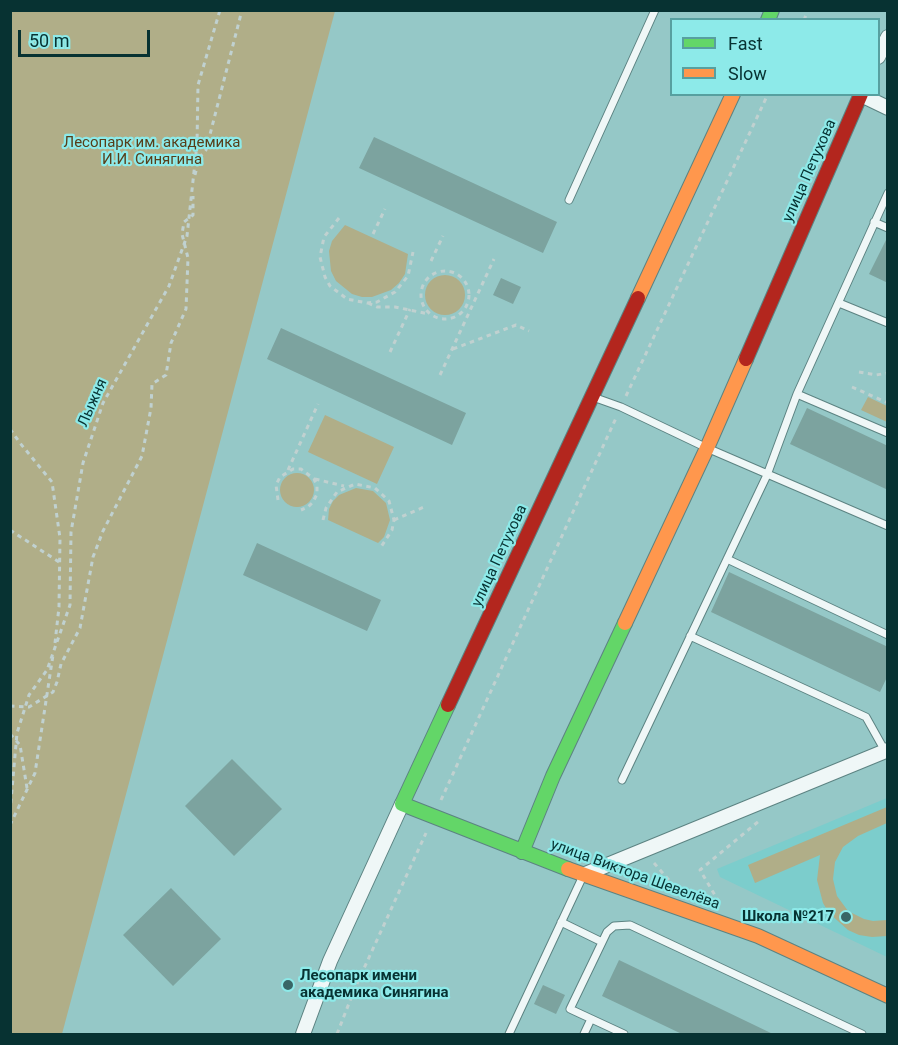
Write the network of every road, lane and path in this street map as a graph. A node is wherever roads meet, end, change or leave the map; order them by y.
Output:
1 (220, 10) edge
2 (242, 10) edge
3 (655, 10) edge
4 (888, 37) edge
5 (880, 55) edge
6 (732, 96) edge
7 (767, 96) edge
8 (861, 96) edge
9 (863, 96) edge
10 (888, 108) edge
11 (192, 189) junction
12 (888, 193) edge
13 (569, 200) dead end
14 (385, 209) dead end
15 (339, 218) dead end
16 (874, 222) junction
17 (888, 228) edge
18 (373, 234) dead end
19 (443, 236) dead end
20 (184, 243) junction
21 (413, 252) dead end
22 (494, 259) dead end
23 (431, 261) dead end
24 (367, 303) junction
25 (838, 303) junction
26 (410, 309) junction
27 (430, 314) junction
28 (888, 323) edge
29 (529, 331) dead end
30 (452, 349) junction
31 (390, 352) dead end
32 (859, 372) dead end
33 (888, 373) edge
34 (440, 375) dead end
35 (852, 387) dead end
36 (797, 394) junction
37 (593, 397) junction
38 (887, 402) edge
39 (318, 404) dead end
40 (621, 407) junction
41 (10, 429) edge
42 (888, 433) edge
43 (707, 448) junction
44 (287, 471) junction
45 (767, 474) junction
46 (314, 478) junction
47 (346, 486) junction
48 (278, 500) dead end
49 (424, 507) dead end
50 (301, 510) dead end
51 (323, 520) dead end
52 (394, 520) junction
53 (888, 526) edge
54 (10, 530) edge
55 (381, 546) dead end
56 (727, 559) junction
57 (60, 563) junction
58 (888, 635) edge
59 (690, 636) junction
60 (54, 649) junction
61 (49, 695) junction
62 (10, 706) edge
63 (26, 707) junction
64 (10, 734) edge
65 (16, 738) junction
66 (886, 750) edge
67 (622, 780) dead end
68 (27, 789) junction
69 (402, 804) junction
70 (752, 806) junction
71 (10, 812) edge
72 (434, 816) junction
73 (10, 825) edge
74 (643, 850) junction
75 (522, 852) junction
76 (583, 875) junction
77 (679, 892) dead end
78 (561, 922) junction
79 (734, 928) junction
80 (602, 942) junction
81 (888, 996) edge
82 (591, 1019) junction
83 (303, 1035) edge
84 (337, 1035) edge
85 (509, 1035) edge
86 (584, 1035) edge
87 (624, 1035) edge
88 (862, 1035) edge

1 - 11 path, Лыжня
2 - 11 path
3 - 13 lane
4 - 5 street
6 - 37 street, улица Петухова
7 - 40 path
8 - 43 street, улица Петухова
9 - 10 street
11 - 20 path, Лыжня
12 - 16 lane
14 - 18 path
15 - 24 path
16 - 17 lane
16 - 25 lane
19 - 23 path
20 - 60 path, Лыжня
20 - 61 path
21 - 24 path
22 - 30 path
24 - 26 path
25 - 28 lane
25 - 36 lane
26 - 27 path
26 - 31 path
27 - 27 path
29 - 30 path
30 - 34 path
32 - 33 path
35 - 38 path
36 - 42 lane
36 - 45 lane
37 - 40 lane
37 - 69 street, улица Петухова
39 - 44 path
40 - 43 lane
40 - 72 path
41 - 57 path
43 - 45 lane
43 - 75 street, улица Петухова
44 - 46 path
44 - 48 path
45 - 53 lane
45 - 56 lane
46 - 47 path
46 - 50 path
47 - 51 path
47 - 52 path
49 - 52 path
52 - 55 path
54 - 57 path
56 - 58 lane
56 - 59 lane
57 - 60 path
59 - 66 lane
59 - 67 lane
60 - 61 path
60 - 63 path, Лыжня
61 - 63 path
61 - 68 path
62 - 63 path
63 - 65 path, Лыжня
64 - 65 path
65 - 68 path
65 - 71 path, Лыжня
66 - 70 street
68 - 73 path
69 - 72 street, улица Виктора Шевелёва
69 - 83 street, улица Петухова
70 - 74 street
70 - 79 path
72 - 75 street, улица Виктора Шевелёва
72 - 84 path
74 - 76 street
74 - 77 path
75 - 76 street, улица Виктора Шевелёва
76 - 78 lane
76 - 79 street, улица Виктора Шевелёва
78 - 80 lane
78 - 85 lane
79 - 81 street, улица Виктора Шевелёва
80 - 82 lane
80 - 88 lane
82 - 86 lane
82 - 87 lane

